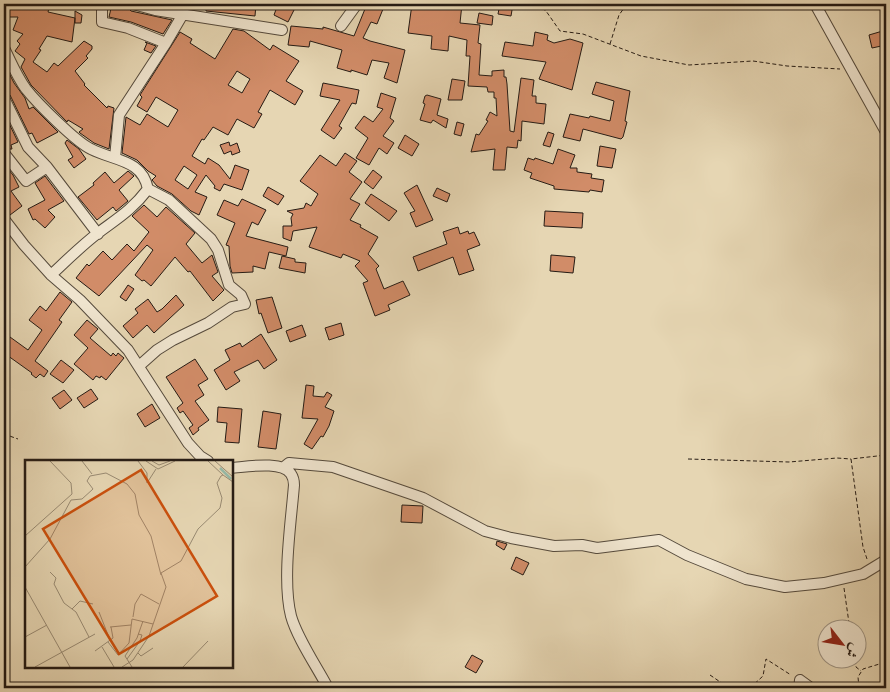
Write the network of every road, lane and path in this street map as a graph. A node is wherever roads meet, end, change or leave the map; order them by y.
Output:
1 (102, 4) edge
2 (133, 4) edge
3 (357, 4) edge
4 (537, 4) edge
5 (627, 4) edge
6 (815, 4) edge
7 (183, 14) junction
8 (342, 26) dead end
9 (282, 30) dead end
10 (166, 43) junction
11 (610, 45) junction
12 (4, 48) edge
13 (851, 70) junction
14 (4, 100) edge
15 (886, 132) edge
16 (4, 153) edge
17 (115, 158) junction
18 (47, 167) junction
19 (148, 189) junction
20 (4, 219) edge
21 (98, 234) junction
22 (51, 275) junction
23 (139, 366) junction
24 (4, 434) edge
25 (18, 439) dead end
26 (886, 455) edge
27 (688, 459) dead end
28 (851, 459) junction
29 (206, 460) edge
30 (284, 467) junction
31 (232, 468) edge
32 (886, 560) edge
33 (870, 569) junction
34 (842, 579) junction
35 (848, 620) edge
36 (886, 662) edge
37 (860, 670) edge
38 (862, 672) junction
39 (710, 675) dead end
40 (799, 684) edge
41 (328, 688) edge
42 (729, 688) edge
43 (750, 688) edge
44 (811, 688) edge
45 (859, 688) edge

1 - 10 street
2 - 7 street
3 - 8 street
4 - 11 path
5 - 11 path
6 - 13 street
7 - 9 street
7 - 10 street
10 - 17 street
11 - 13 path
12 - 17 street
13 - 15 street
14 - 18 street
16 - 18 street
17 - 19 street
18 - 21 street
19 - 21 street
19 - 23 street
20 - 22 street
21 - 22 street
22 - 23 street
23 - 29 street
24 - 25 path
26 - 28 path
27 - 28 path
28 - 33 path
30 - 31 street
30 - 34 street
30 - 41 street
32 - 33 street
33 - 34 street
34 - 35 path
36 - 38 path
37 - 38 path
38 - 45 path
39 - 42 path
40 - 43 path
40 - 44 street

